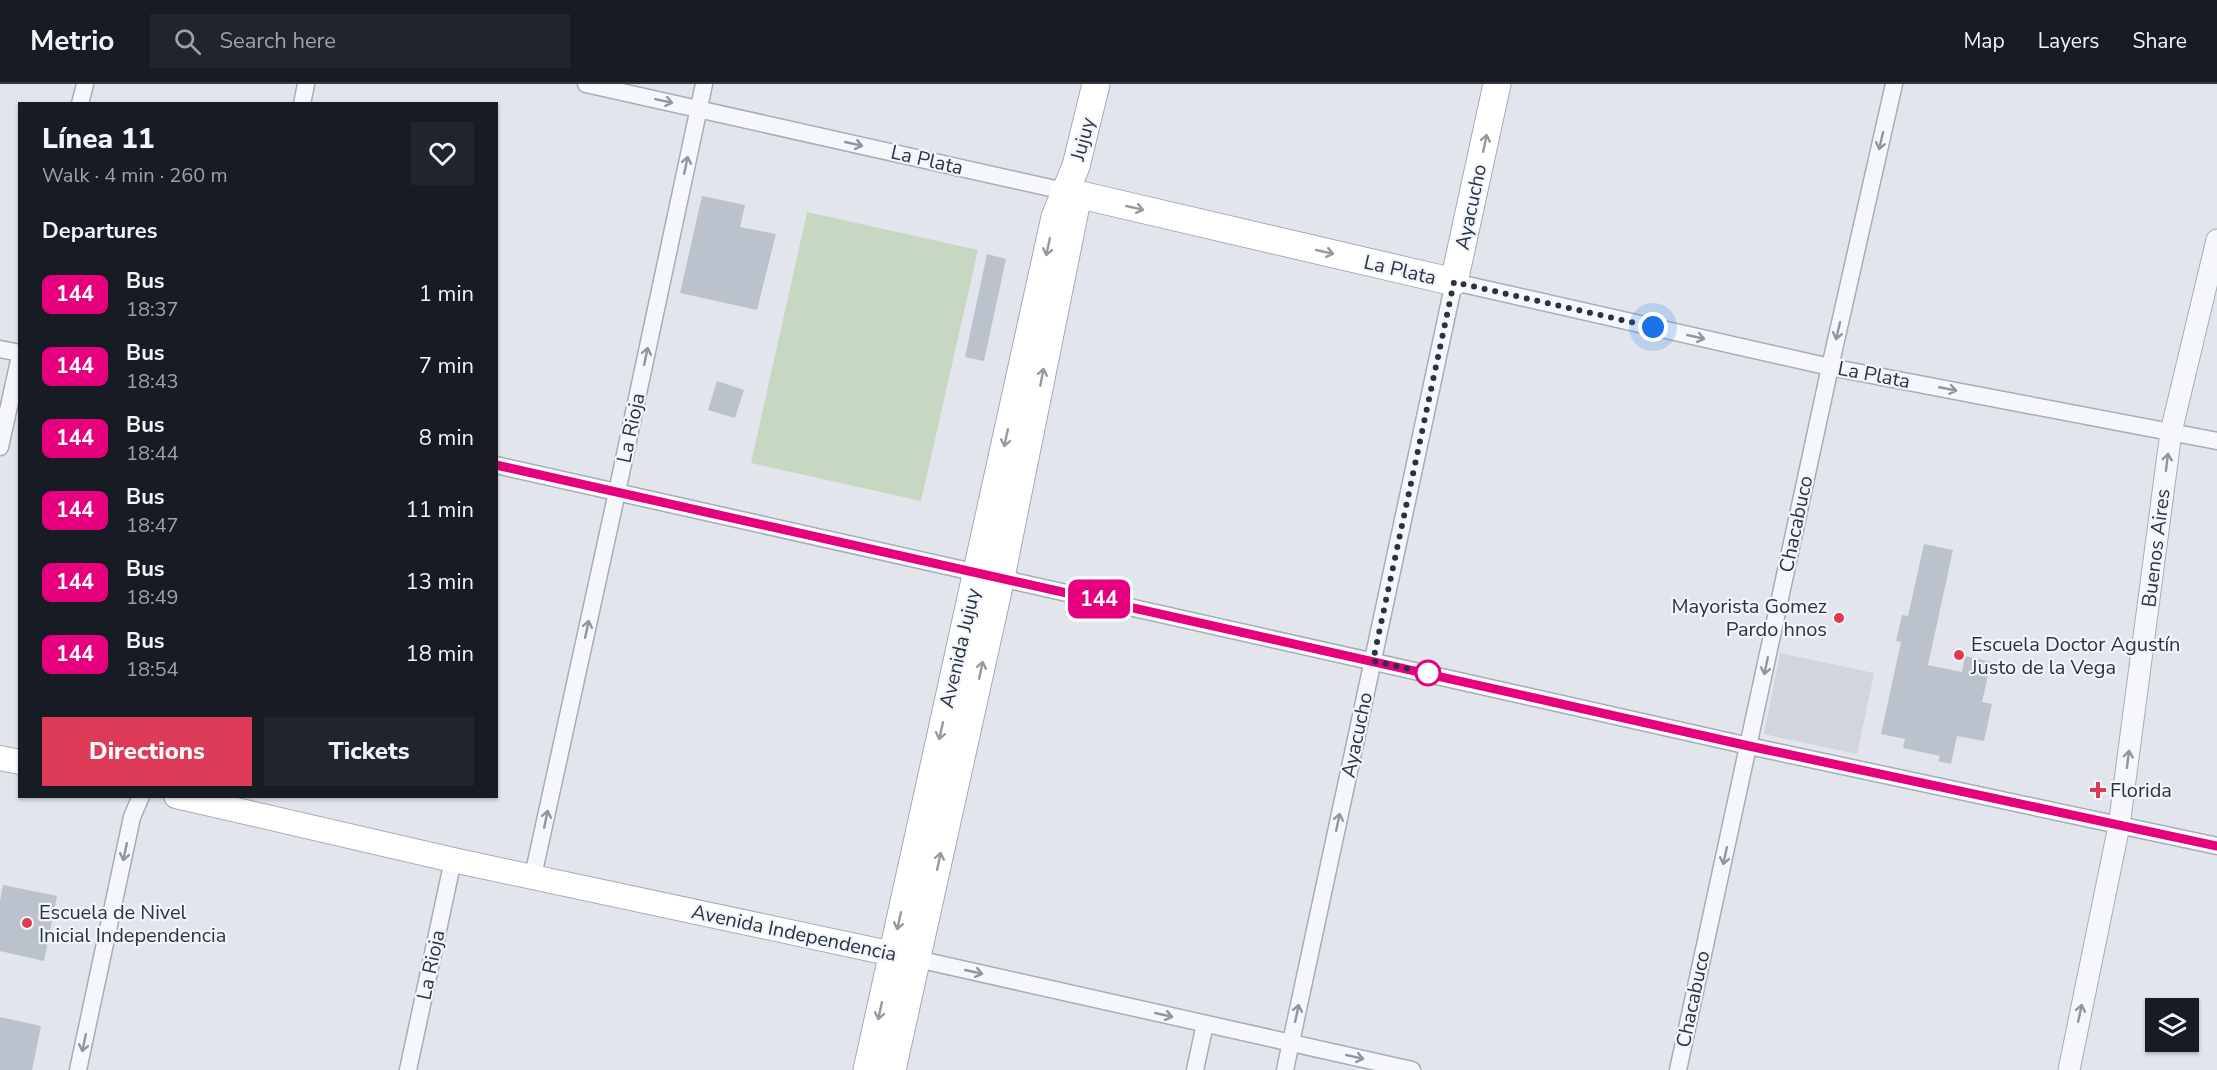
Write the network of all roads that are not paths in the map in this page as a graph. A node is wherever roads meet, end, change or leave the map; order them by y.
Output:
1 (85, 84) edge
2 (306, 84) edge
3 (586, 84) edge
4 (704, 84) edge
5 (1096, 84) edge
6 (1497, 84) edge
7 (1894, 84) edge
8 (80, 102) edge
9 (302, 102) edge
10 (698, 108) junction
11 (1071, 193) junction
12 (2217, 240) edge
13 (1454, 282) junction
14 (0, 349) edge
15 (18, 354) edge
16 (18, 363) edge
17 (1830, 367) junction
18 (2171, 432) junction
19 (2217, 441) edge
20 (0, 447) edge
21 (498, 465) edge
22 (617, 492) junction
23 (989, 575) junction
24 (1373, 661) junction
25 (1749, 746) junction
26 (0, 758) edge
27 (18, 762) edge
28 (140, 798) edge
29 (185, 798) edge
30 (2119, 826) junction
31 (2217, 846) edge
32 (453, 860) junction
33 (533, 876) junction
34 (904, 957) junction
35 (1205, 1024) junction
36 (1290, 1043) junction
37 (78, 1070) edge
38 (408, 1070) edge
39 (867, 1070) edge
40 (892, 1070) edge
41 (1195, 1070) edge
42 (1285, 1070) edge
43 (1412, 1070) edge
44 (1678, 1070) edge
45 (2068, 1070) edge

1 - 8 street
2 - 9 street
3 -> 10 street, La Plata
4 - 10 street, La Rioja
5 - 11 main road, Jujuy
13 -> 6 main road, Ayacucho
7 -> 17 street, Chacabuco
10 -> 11 street, La Plata
22 -> 10 street, La Rioja
11 -> 13 main road, La Plata
11 - 23 main road, Avenida Jujuy
12 - 18 street, Buenos Aires
13 -> 17 street, La Plata
13 - 24 street, Ayacucho
14 - 15 street
16 - 20 street
17 -> 18 street, La Plata
17 -> 25 street, Chacabuco
18 - 19 street, La Plata
30 -> 18 street, Buenos Aires
21 - 22 street
22 - 23 street
33 -> 22 street, La Rioja
23 - 24 street
23 - 34 main road, Avenida Jujuy
24 - 25 street
36 -> 24 street, Ayacucho
25 - 30 street
25 -> 44 street, Chacabuco
26 - 27 main road
28 -> 37 street
29 - 32 main road, Avenida Independencia
30 - 31 street
45 -> 30 street, Buenos Aires
32 - 33 main road, Avenida Independencia
32 - 38 street, La Rioja
33 - 34 main road, Avenida Independencia
34 -> 35 street, Avenida Independencia
34 -> 39 main road, Avenida Jujuy
34 - 40 main road, Avenida Jujuy
35 - 36 street, Avenida Independencia
35 - 41 street
36 - 42 street, Ayacucho
36 -> 43 street, Avenida Independencia

